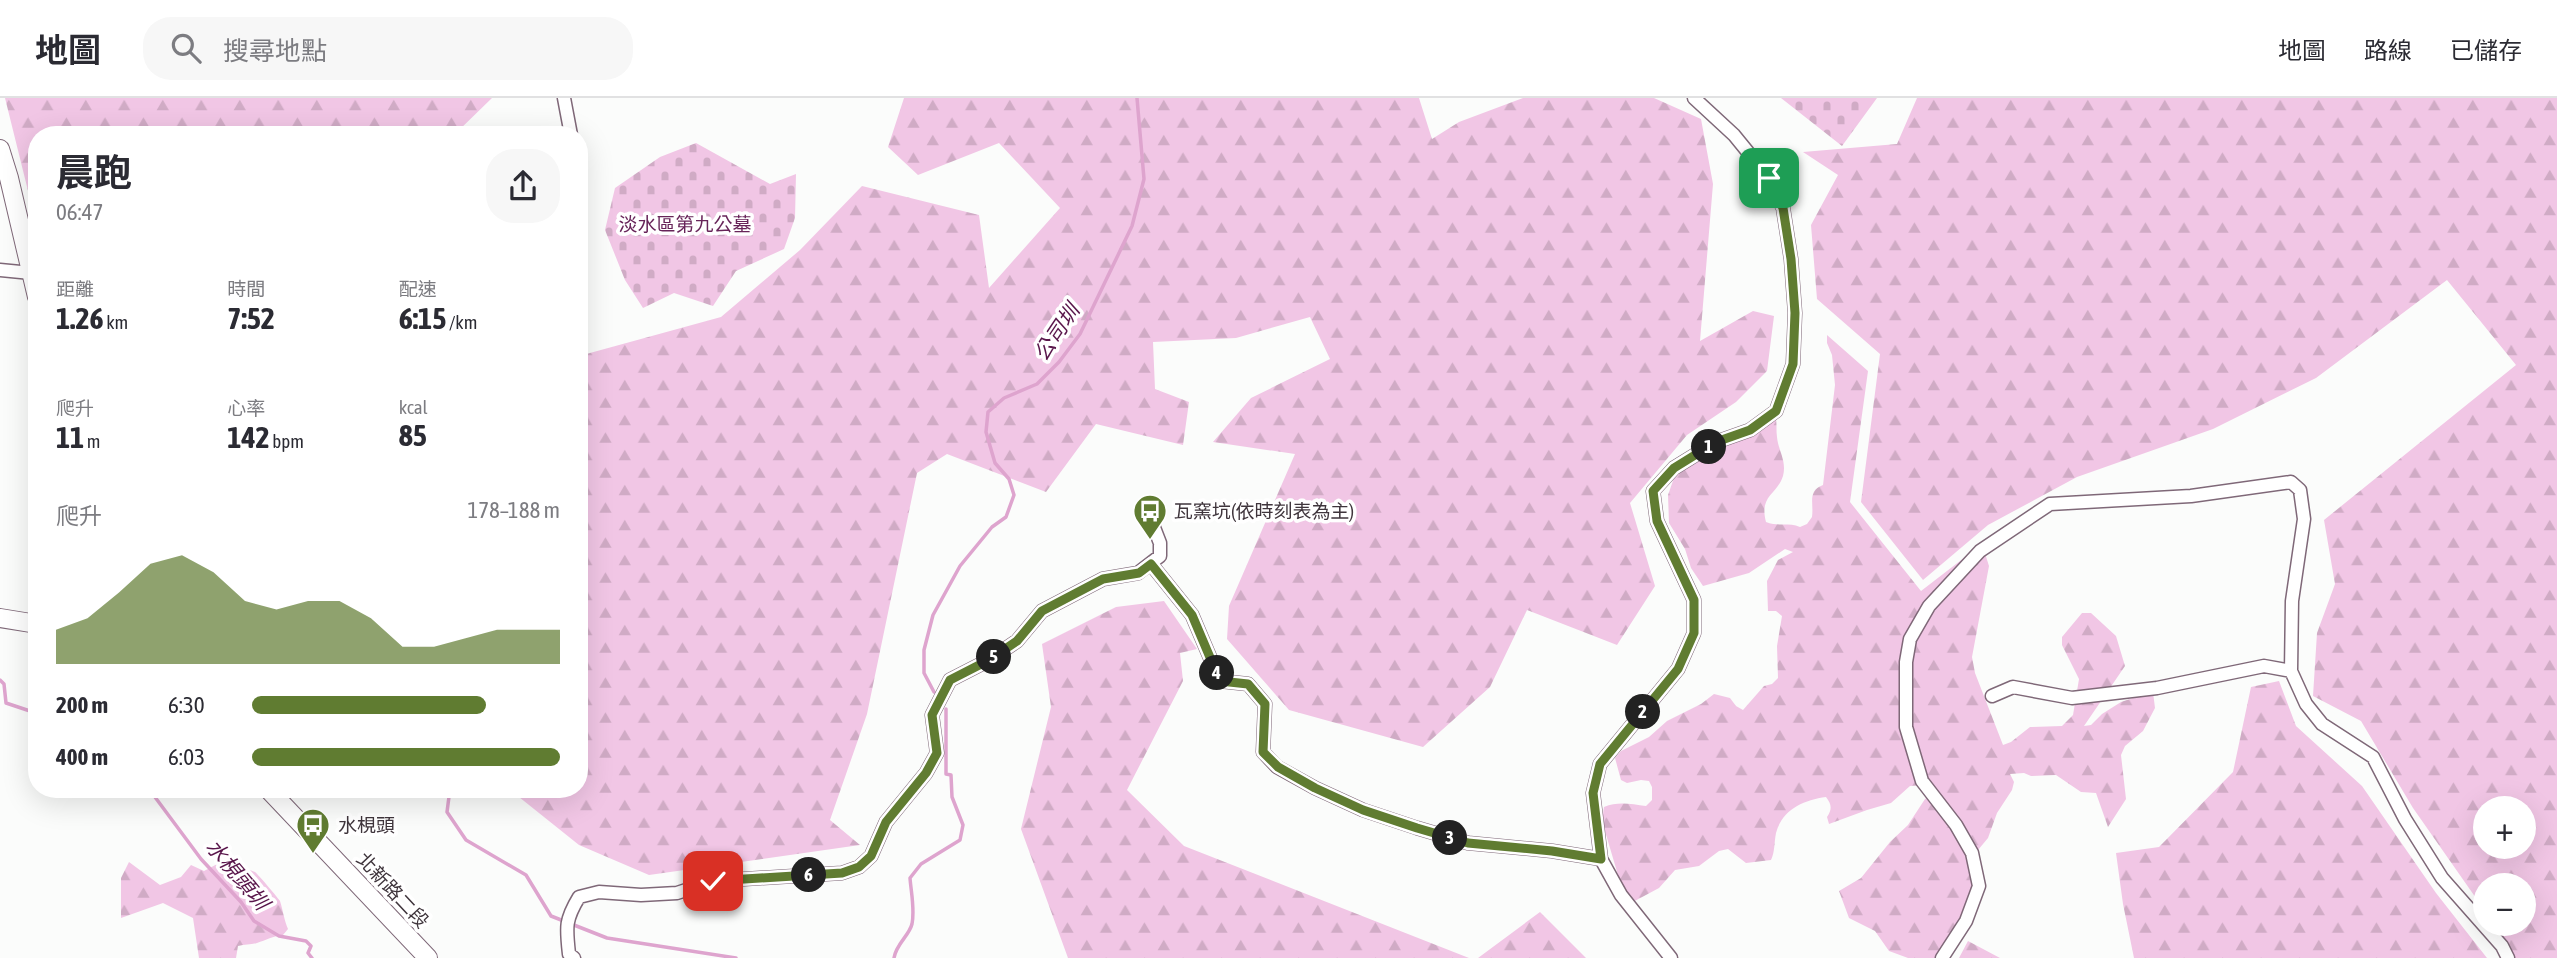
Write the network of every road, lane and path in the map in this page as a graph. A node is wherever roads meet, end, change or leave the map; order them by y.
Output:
1 (564, 98) edge
2 (1694, 98) edge
3 (569, 126) edge
4 (0, 149) edge
5 (28, 260) edge
6 (0, 270) edge
7 (28, 273) edge
8 (1153, 525) dead end
9 (1151, 564) junction
10 (0, 618) edge
11 (28, 623) edge
12 (2291, 671) junction
13 (1992, 696) dead end
14 (277, 798) edge
15 (1601, 859) junction
16 (428, 958) edge
17 (574, 958) edge
18 (1671, 958) edge
19 (1942, 958) edge
20 (2508, 958) edge

1 - 3 street
2 - 15 street
4 - 5 main road
6 - 7 street
8 - 9 street
9 - 15 street
9 - 17 street
10 - 11 main road
12 - 13 street
12 - 19 street
12 - 20 street
14 - 16 main road, 北新路二段
15 - 18 street

